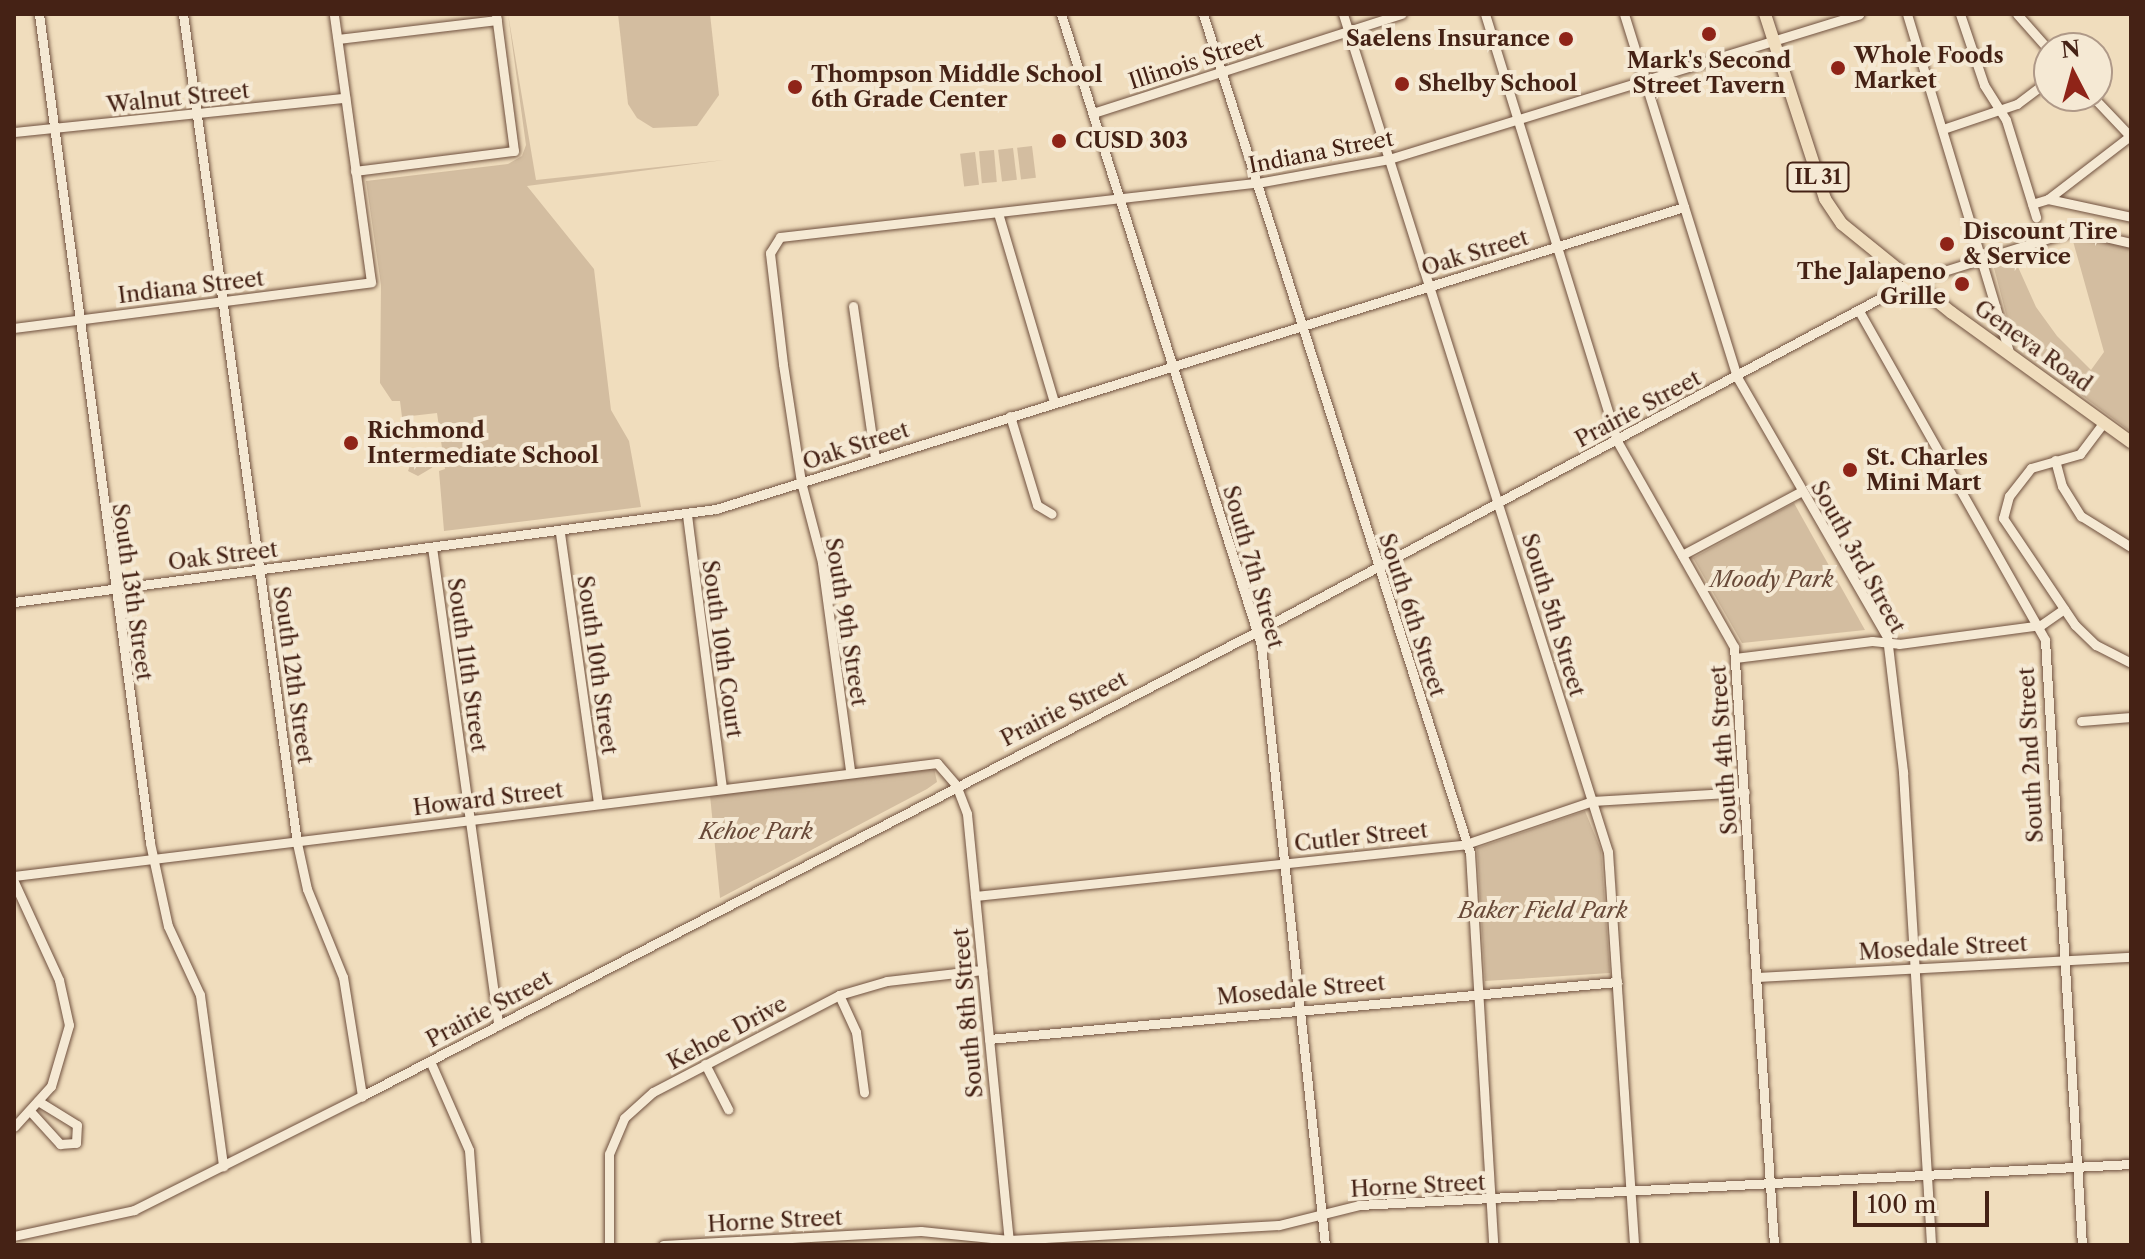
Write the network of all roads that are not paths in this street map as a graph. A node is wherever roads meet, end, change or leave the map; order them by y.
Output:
1 (39, 14) edge
2 (183, 14) edge
3 (334, 14) edge
4 (1061, 14) edge
5 (1203, 14) edge
6 (1343, 14) edge
7 (1401, 14) edge
8 (1485, 14) edge
9 (1624, 14) edge
10 (1765, 14) edge
11 (1859, 14) edge
12 (1907, 14) edge
13 (1960, 14) edge
14 (2017, 14) edge
15 (497, 17) edge
16 (1348, 30) junction
17 (2033, 32) edge
18 (338, 39) junction
19 (1774, 41) junction
20 (1222, 71) junction
21 (1644, 79) junction
22 (2033, 94) edge
23 (345, 98) junction
24 (2000, 109) junction
25 (2107, 112) edge
26 (1093, 113) junction
27 (195, 114) junction
28 (1517, 119) junction
29 (53, 128) junction
30 (1943, 129) junction
31 (14, 132) edge
32 (2131, 137) edge
33 (1389, 159) junction
34 (355, 171) junction
35 (1257, 183) junction
36 (2048, 199) junction
37 (1121, 200) junction
38 (2032, 204) junction
39 (1684, 207) junction
40 (998, 213) junction
41 (2036, 217) dead end
42 (2131, 217) edge
43 (775, 243) joint
44 (2131, 243) edge
45 (1557, 247) junction
46 (1981, 256) junction
47 (1912, 281) junction
48 (1429, 287) junction
49 (222, 301) junction
50 (853, 306) dead end
51 (1859, 311) junction
52 (79, 319) junction
53 (1301, 325) junction
54 (14, 328) edge
55 (2009, 352) junction
56 (1173, 367) junction
57 (1737, 377) junction
58 (1054, 402) junction
59 (1010, 416) junction
60 (2104, 422) junction
61 (1617, 441) junction
62 (2131, 442) edge
63 (875, 458) junction
64 (2055, 460) junction
65 (801, 482) junction
66 (1802, 491) junction
67 (1498, 502) junction
68 (1052, 514) dead end
69 (687, 515) junction
70 (560, 533) junction
71 (432, 547) junction
72 (2131, 547) edge
73 (1682, 555) junction
74 (1378, 565) junction
75 (261, 570) junction
76 (113, 589) junction
77 (14, 602) edge
78 (2064, 609) junction
79 (2041, 625) junction
80 (1256, 632) junction
81 (1887, 643) junction
82 (1735, 658) junction
83 (2131, 663) edge
84 (2131, 717) edge
85 (2081, 721) dead end
86 (850, 770) junction
87 (956, 785) junction
88 (722, 787) junction
89 (1745, 792) junction
90 (1592, 801) junction
91 (598, 803) junction
92 (471, 819) junction
93 (297, 843) junction
94 (1466, 844) junction
95 (154, 863) junction
96 (1283, 863) junction
97 (14, 876) edge
98 (14, 882) edge
99 (975, 896) junction
100 (2131, 957) edge
101 (2062, 959) junction
102 (1913, 968) junction
103 (982, 970) junction
104 (1757, 977) junction
105 (1617, 982) junction
106 (1478, 993) junction
107 (839, 995) junction
108 (1298, 1007) junction
109 (498, 1025) junction
110 (989, 1039) junction
111 (430, 1061) junction
112 (705, 1064) junction
113 (864, 1092) dead end
114 (362, 1096) junction
115 (38, 1101) junction
116 (728, 1109) dead end
117 (30, 1111) junction
118 (14, 1127) edge
119 (2131, 1164) edge
120 (223, 1166) junction
121 (2077, 1166) junction
122 (1926, 1176) junction
123 (1770, 1185) junction
124 (1631, 1192) junction
125 (1490, 1200) junction
126 (1321, 1214) junction
127 (14, 1236) edge
128 (1009, 1240) junction
129 (739, 1243) edge
130 (476, 1245) edge
131 (609, 1245) edge
132 (663, 1245) edge
133 (1325, 1245) edge
134 (1493, 1245) edge
135 (1634, 1245) edge
136 (1774, 1245) edge
137 (1931, 1245) edge
138 (2082, 1245) edge

1 - 29 street, South 13th Street
2 - 27 street, South 12th Street
3 - 18 street
4 - 26 street, South 7th Street
5 - 20 street, South 6th Street
6 - 16 street, South 5th Street
7 - 16 street, Illinois Street
8 - 28 street, South 4th Street
9 - 21 street, South 3rd Street
10 - 19 main road, IL 31
11 - 19 street, Indiana Street
12 - 30 street
13 - 24 street
14 - 17 street
15 - 18 street
15 - 34 street
16 - 20 street, Illinois Street
16 - 33 street, South 5th Street
18 - 23 street
19 - 21 street, Indiana Street
19 - 47 main road, IL 31
20 - 26 street, Illinois Street
20 - 35 street, South 6th Street
21 - 28 street, Indiana Street
21 - 39 street, South 3rd Street
22 - 24 street
23 - 27 street, Walnut Street
23 - 34 street
24 - 30 street
24 - 38 street
25 - 32 street
26 - 37 street, South 7th Street
27 - 29 street, Walnut Street
27 - 49 street, South 12th Street
28 - 33 street, Indiana Street
28 - 45 street, South 4th Street
29 - 31 street, Walnut Street
29 - 52 street, South 13th Street
30 - 46 street
32 - 36 street
33 - 35 street, Indiana Street
33 - 48 street, South 5th Street
34 - 49 street, Indiana Street
35 - 37 street, Indiana Street
35 - 53 street, South 6th Street
36 - 38 street
36 - 42 street
37 - 40 street, Indiana Street
37 - 56 street, South 7th Street
38 - 41 street
39 - 45 street, Oak Street
39 - 57 street, South 3rd Street
40 - 43 street, Indiana Street
40 - 58 street
43 - 65 street, South 9th Street
44 - 46 street, Prairie Street
45 - 48 street, Oak Street
45 - 61 street, South 4th Street
46 - 47 street, Prairie Street
46 - 55 street
47 - 51 street, Prairie Street
47 - 55 main road, Geneva Road / IL 31
48 - 53 street, Oak Street
48 - 67 street, South 5th Street
49 - 52 street, Indiana Street
49 - 75 street, South 12th Street
50 - 63 street
51 - 57 street, Prairie Street
51 - 79 street, South 2nd Street
52 - 54 street, Indiana Street
52 - 76 street, South 13th Street
53 - 56 street, Oak Street
53 - 74 street, South 6th Street
55 - 60 main road, Geneva Road / IL 31
56 - 58 street, Oak Street
56 - 80 street, South 7th Street
57 - 61 street, Prairie Street
57 - 66 street, South 3rd Street
58 - 59 street, Oak Street
59 - 63 street, Oak Street
59 - 68 street
60 - 62 main road, Geneva Road / IL 31
60 - 64 street
61 - 67 street, Prairie Street
61 - 73 street, South 4th Street
63 - 65 street, Oak Street
64 - 72 street
64 - 78 street
65 - 69 street, Oak Street
65 - 86 street, South 9th Street
66 - 73 street
66 - 81 street, South 3rd Street
67 - 74 street, Prairie Street
67 - 90 street, South 5th Street
69 - 70 street, Oak Street
69 - 88 street, South 10th Court
70 - 71 street, Oak Street
70 - 91 street, South 10th Street
71 - 75 street, Oak Street
71 - 92 street, South 11th Street
73 - 82 street, South 4th Street
74 - 80 street, Prairie Street
74 - 94 street, South 6th Street
75 - 76 street, Oak Street
75 - 93 street, South 12th Street
76 - 77 street, Oak Street
76 - 95 street, South 13th Street
78 - 79 street
78 - 83 street
79 - 81 street
79 - 101 street, South 2nd Street
80 - 87 street, Prairie Street
80 - 96 street, South 7th Street
81 - 82 street
81 - 102 street, South 3rd Street
82 - 89 street, South 4th Street
84 - 85 street
86 - 87 street, Howard Street
86 - 88 street, Howard Street
87 - 99 street, South 8th Street
87 - 109 street, Prairie Street
88 - 91 street, Howard Street
89 - 90 street, Cutler Street
89 - 104 street, South 4th Street
90 - 94 street, Cutler Street
90 - 105 street, South 5th Street
91 - 92 street, Howard Street
92 - 93 street, Howard Street
92 - 109 street, South 11th Street
93 - 95 street, Howard Street
93 - 114 street, South 12th Street
94 - 96 street, Cutler Street
94 - 106 street, South 6th Street
95 - 97 street, Howard Street
95 - 120 street, South 13th Street
96 - 99 street, Cutler Street
96 - 108 street, South 7th Street
98 - 115 street
99 - 103 street, South 8th Street
100 - 101 street, Mosedale Street
101 - 102 street, Mosedale Street
101 - 121 street, South 2nd Street
102 - 104 street, Mosedale Street
102 - 122 street, South 3rd Street
103 - 107 street, Kehoe Drive
103 - 110 street, South 8th Street
104 - 123 street, South 4th Street
105 - 106 street, Mosedale Street
105 - 124 street, South 5th Street
106 - 108 street, Mosedale Street
106 - 125 street, South 6th Street
107 - 112 street, Kehoe Drive
107 - 113 street
108 - 110 street, Mosedale Street
108 - 126 street, South 7th Street
109 - 111 street, Prairie Street
110 - 128 street, South 8th Street
111 - 114 street, Prairie Street
111 - 130 street
112 - 116 street
112 - 131 street, Kehoe Drive
114 - 120 street, Prairie Street
115 - 117 street
115 - 117 street
117 - 118 street
119 - 121 street, Horne Street
120 - 127 street, Prairie Street
121 - 122 street, Horne Street
121 - 138 street, South 2nd Street
122 - 123 street, Horne Street
122 - 137 street, South 3rd Street
123 - 124 street, Horne Street
123 - 136 street, South 4th Street
124 - 125 street, Horne Street
124 - 135 street, South 5th Street
125 - 126 street, Horne Street
125 - 134 street, South 6th Street
126 - 128 street, Horne Street
126 - 133 street, South 7th Street
128 - 129 street, Horne Street
129 - 132 street, Horne Street

